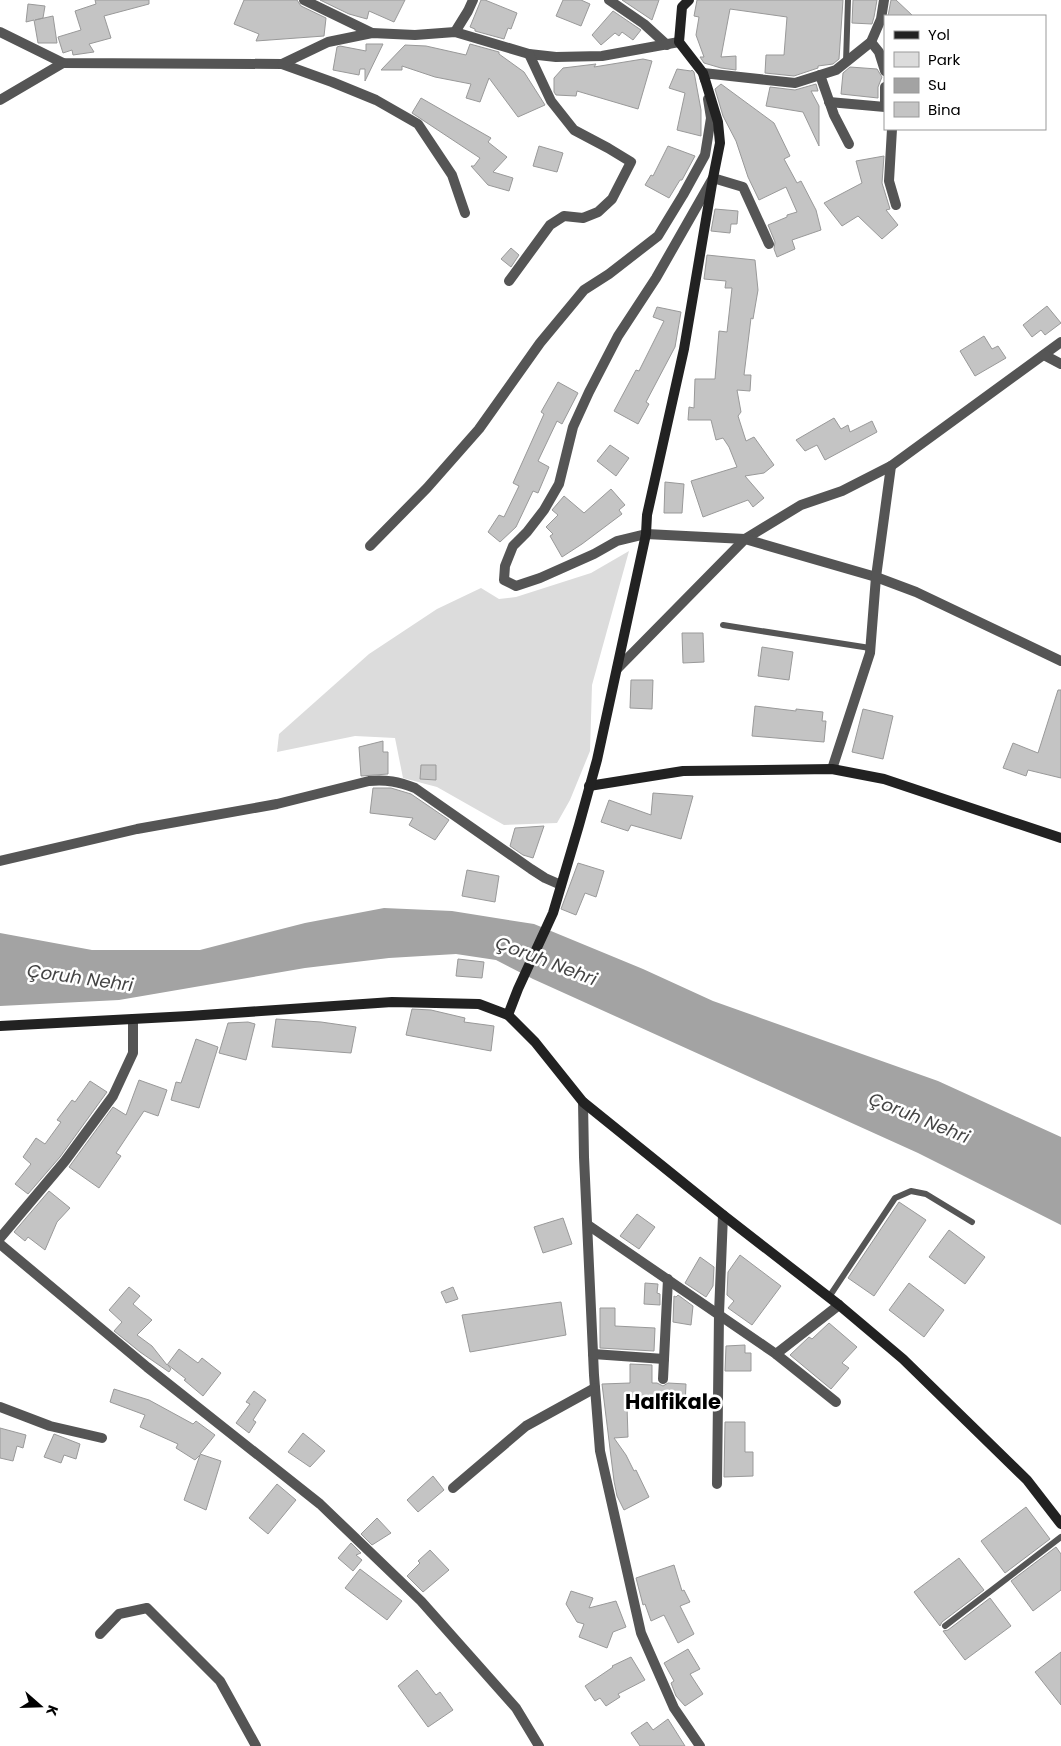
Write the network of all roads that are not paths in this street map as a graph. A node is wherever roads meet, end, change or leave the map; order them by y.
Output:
1 (304, 0) edge
2 (472, 0) edge
3 (609, 0) edge
4 (848, 0) edge
5 (884, 0) edge
6 (683, 2) edge
7 (0, 32) edge
8 (455, 32) junction
9 (372, 33) junction
10 (679, 42) junction
11 (871, 42) junction
12 (666, 45) junction
13 (529, 54) junction
14 (846, 62) junction
15 (63, 63) junction
16 (282, 64) junction
17 (884, 68) edge
18 (703, 73) junction
19 (820, 75) junction
20 (0, 100) edge
21 (829, 102) junction
22 (884, 107) edge
23 (892, 130) edge
24 (849, 144) dead end
25 (713, 178) junction
26 (896, 204) dead end
27 (465, 213) dead end
28 (769, 244) dead end
29 (509, 281) dead end
30 (1061, 342) edge
31 (1044, 355) junction
32 (1061, 364) edge
33 (891, 466) junction
34 (646, 534) junction
35 (745, 539) junction
36 (370, 546) dead end
37 (876, 578) junction
38 (723, 625) dead end
39 (870, 648) junction
40 (1061, 661) edge
41 (617, 669) junction
42 (832, 769) junction
43 (589, 786) junction
44 (1061, 838) edge
45 (0, 861) edge
46 (561, 885) junction
47 (508, 1014) junction
48 (133, 1019) junction
49 (0, 1026) edge
50 (583, 1102) junction
51 (723, 1215) junction
52 (972, 1222) dead end
53 (588, 1225) junction
54 (0, 1238) edge
55 (0, 1244) edge
56 (668, 1280) junction
57 (829, 1297) junction
58 (839, 1305) junction
59 (719, 1314) junction
60 (593, 1354) junction
61 (776, 1354) junction
62 (664, 1359) junction
63 (663, 1379) dead end
64 (595, 1388) junction
65 (836, 1402) dead end
66 (0, 1407) edge
67 (102, 1438) dead end
68 (717, 1484) dead end
69 (453, 1488) dead end
70 (1061, 1524) edge
71 (1061, 1538) edge
72 (945, 1626) dead end
73 (100, 1634) dead end
74 (256, 1746) edge
75 (539, 1746) edge
76 (700, 1746) edge

1 - 9 street
2 - 8 street
3 - 12 street
4 - 14 lane
5 - 11 street
6 - 10 main road
7 - 15 street
8 - 9 street
8 - 13 street
9 - 16 street
10 - 12 street
10 - 18 main road
11 - 14 street
11 - 17 street
12 - 13 street
13 - 29 street
14 - 19 street
15 - 16 street
15 - 20 street
16 - 27 street
18 - 19 street
18 - 25 main road
18 - 36 street
19 - 21 street
21 - 22 street
21 - 24 street
23 - 26 street
25 - 28 street
25 - 34 main road
25 - 34 street
30 - 31 street
31 - 32 street
31 - 33 street
33 - 35 street
33 - 37 street
34 - 35 street
34 - 41 main road
35 - 37 street
35 - 41 street
37 - 39 street
37 - 40 street
38 - 39 lane
39 - 42 street
41 - 43 main road
42 - 43 main road
42 - 44 main road
43 - 46 main road
45 - 46 street
46 - 47 main road
47 - 48 main road
47 - 50 main road
48 - 49 main road
48 - 54 street
50 - 51 main road
50 - 53 street
51 - 57 main road
51 - 59 street
52 - 57 lane
53 - 56 street
53 - 60 street
55 - 75 street
56 - 59 street
56 - 62 street
57 - 58 main road
58 - 61 street
58 - 70 main road
59 - 61 street
59 - 68 street
60 - 62 street
60 - 64 street
61 - 65 street
62 - 63 street
64 - 69 street
64 - 76 street
66 - 67 street
71 - 72 lane
73 - 74 street

